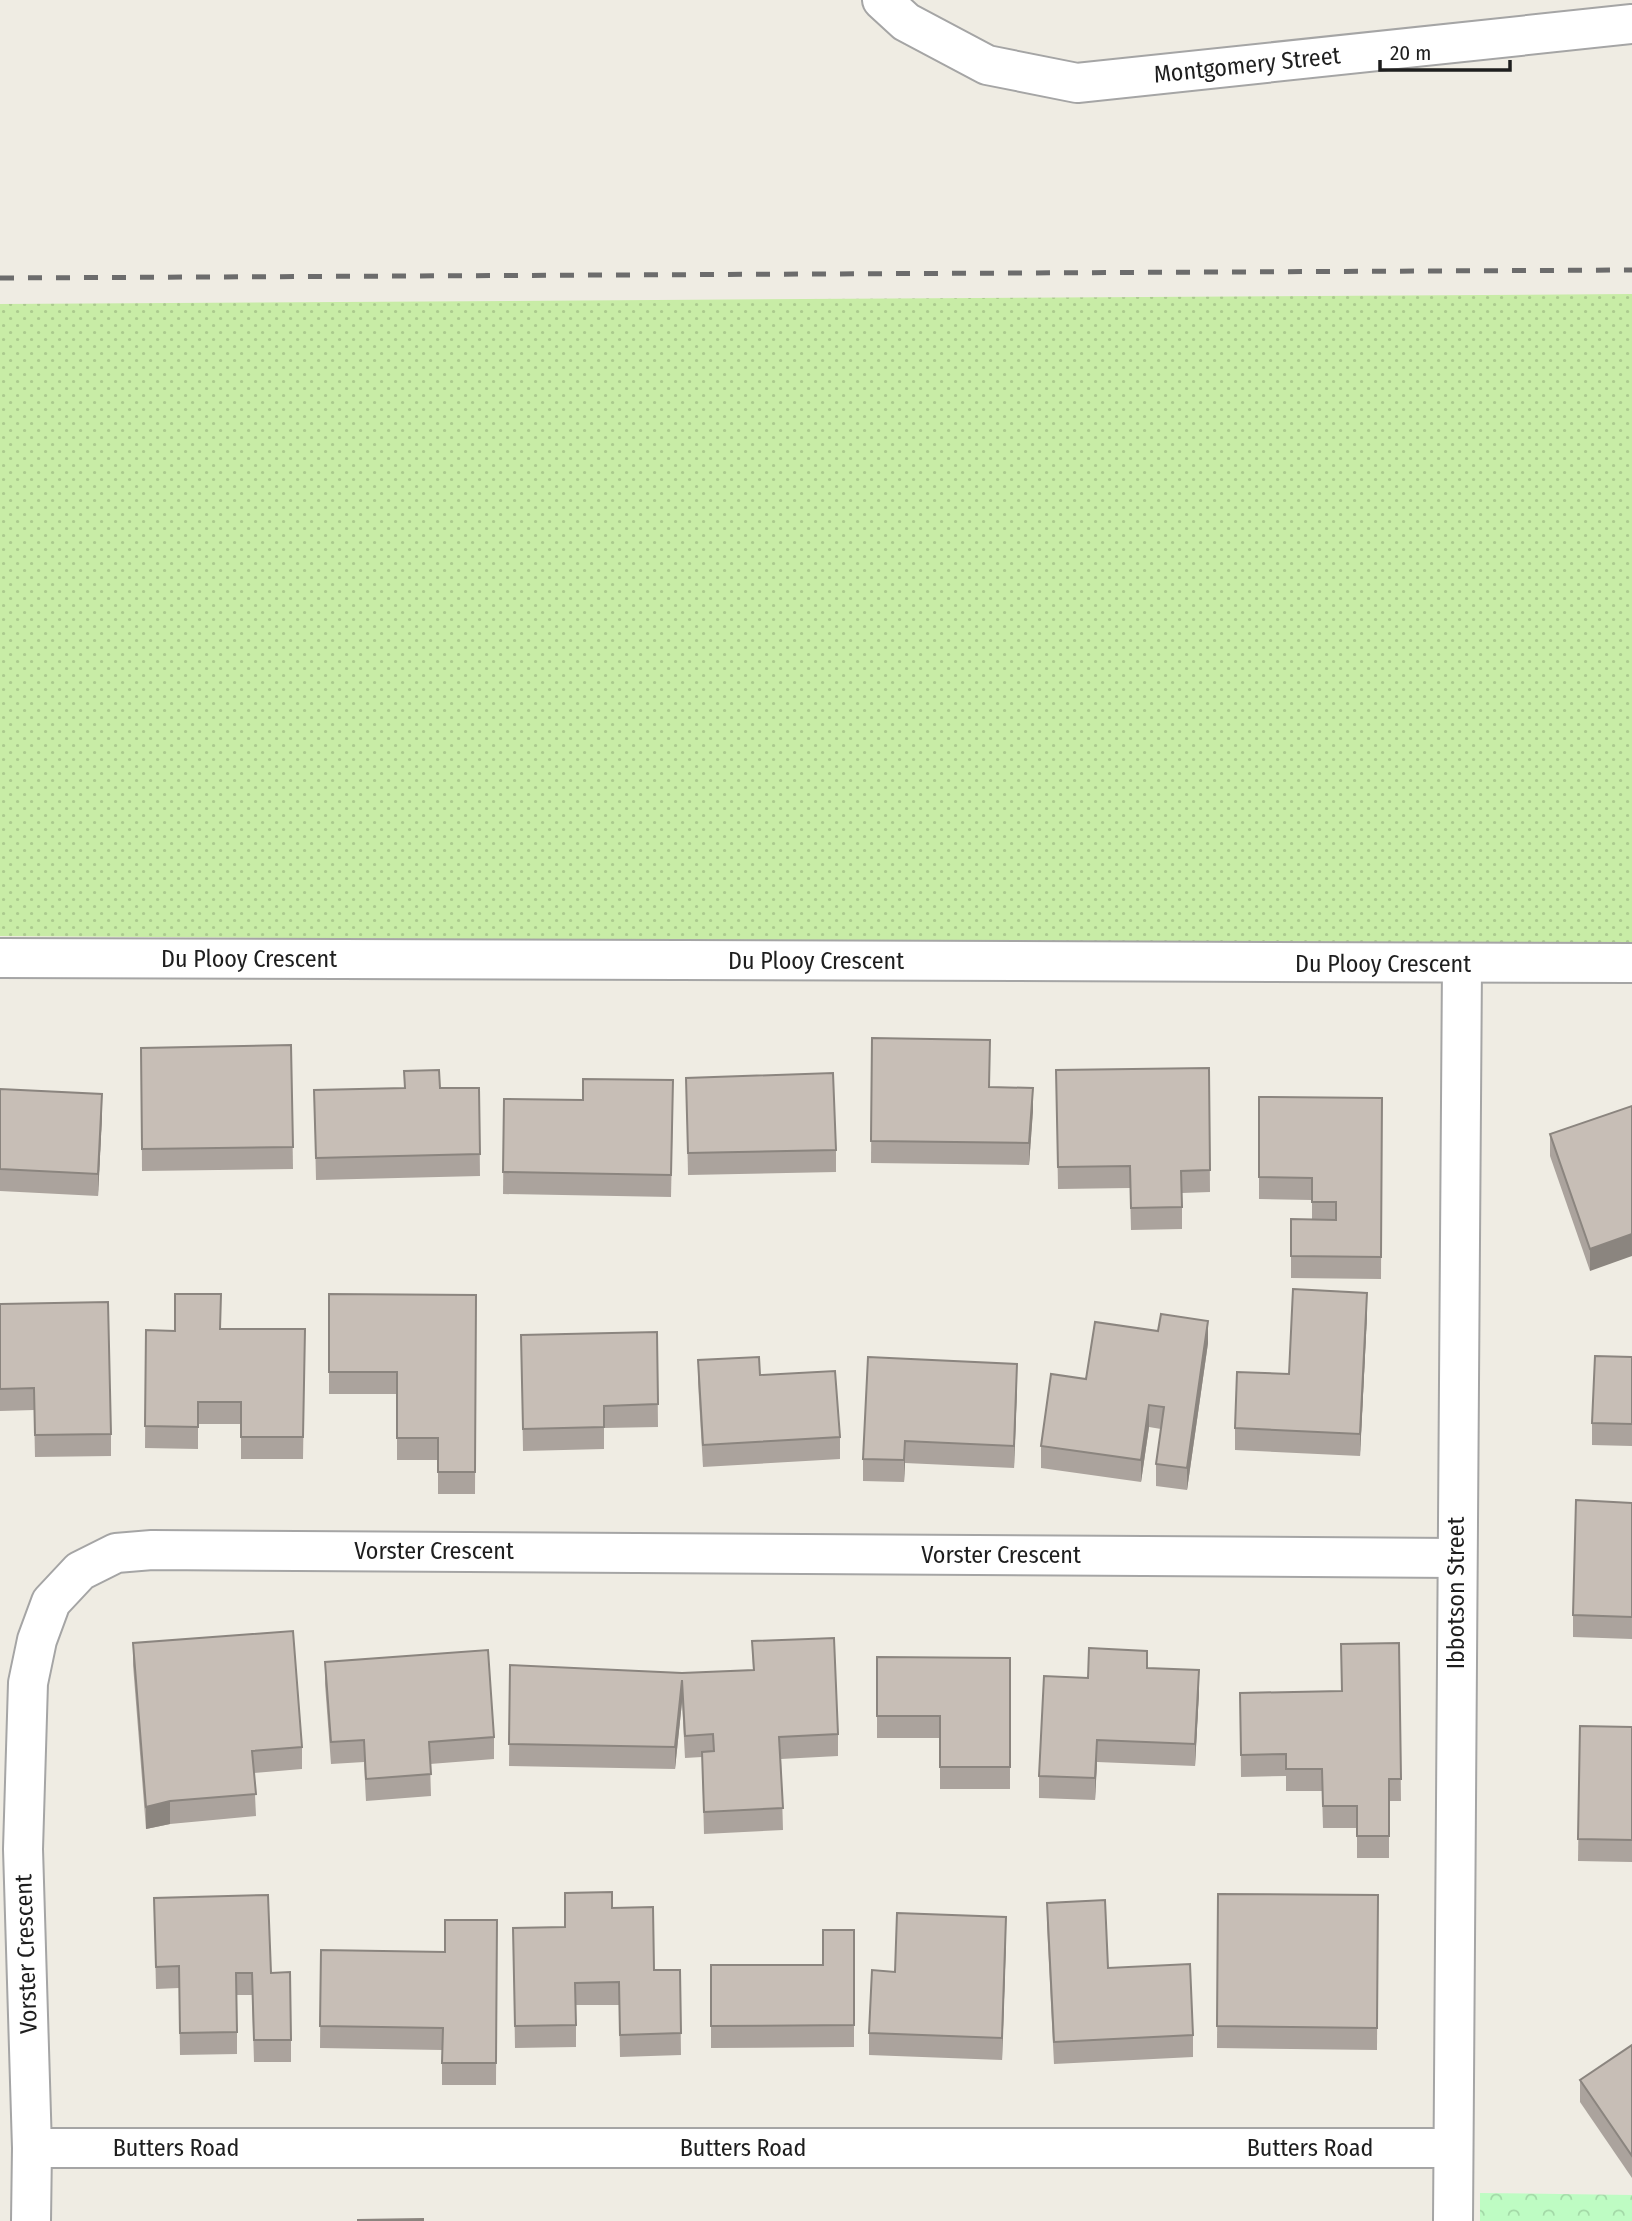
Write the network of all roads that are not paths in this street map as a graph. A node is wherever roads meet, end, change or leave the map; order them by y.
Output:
1 (882, 0) edge
2 (1632, 24) edge
3 (0, 958) edge
4 (1632, 963) edge
5 (1462, 964) junction
6 (1457, 1558) junction
7 (12, 1848) edge
8 (32, 2148) junction
9 (1453, 2148) junction
10 (31, 2221) edge
11 (1453, 2221) edge

1 - 2 street, Montgomery Street
3 - 5 street, Du Plooy Crescent
4 - 5 street, Du Plooy Crescent
5 - 6 street, Ibbotson Street
6 - 7 street, Vorster Crescent
6 - 9 street, Ibbotson Street
7 - 8 street, Vorster Crescent
8 - 9 street, Butters Road
8 - 10 street, Vorster Crescent
9 - 11 street, Ibbotson Street

